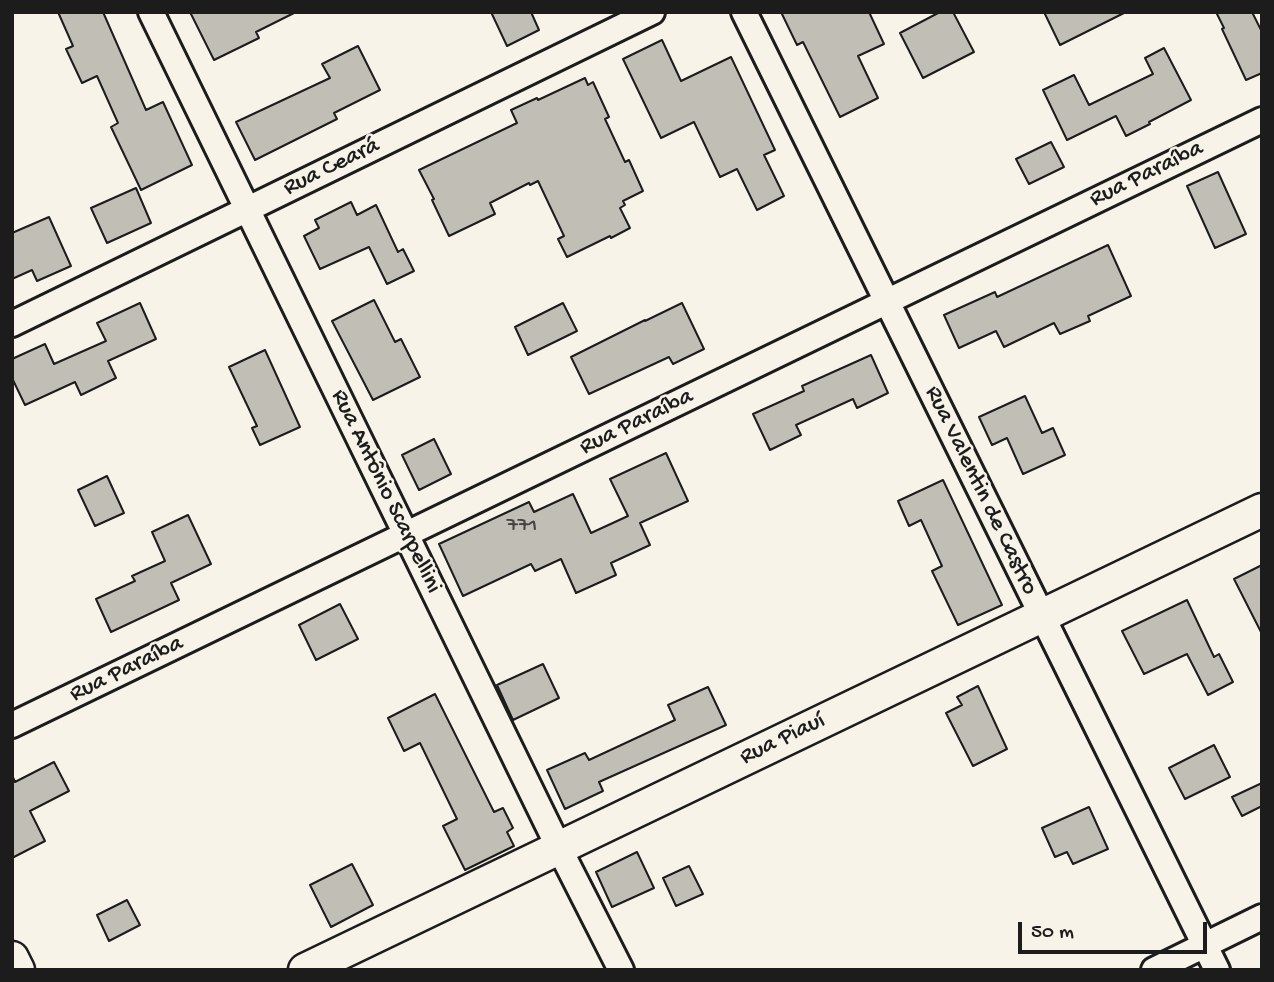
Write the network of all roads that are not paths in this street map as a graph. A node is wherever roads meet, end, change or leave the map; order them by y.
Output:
1 (151, 12) edge
2 (652, 12) edge
3 (744, 12) edge
4 (1262, 120) edge
5 (246, 210) junction
6 (887, 302) junction
7 (12, 324) edge
8 (1262, 510) edge
9 (406, 534) junction
10 (1042, 616) junction
11 (12, 725) edge
12 (559, 848) junction
13 (1262, 917) edge
14 (1204, 945) junction
15 (12, 958) edge
16 (18, 970) edge
17 (305, 970) edge
18 (621, 970) edge
19 (1154, 970) edge
20 (1217, 970) edge

1 - 5 street, Rua Antônio Scarpellini
2 - 5 street, Rua Ceará
3 - 6 street, Rua Valentin de Castro
4 - 6 street, Rua Paraíba
5 - 7 street, Rua Ceará
5 - 9 street, Rua Antônio Scarpellini
6 - 9 street, Rua Paraíba
6 - 10 street, Rua Valentin de Castro
8 - 10 street, Rua Piauí
9 - 11 street, Rua Paraíba
9 - 12 street, Rua Antônio Scarpellini
10 - 12 street, Rua Piauí
10 - 14 street, Rua Valentin de Castro
12 - 17 street, Rua Piauí
12 - 18 street, Rua Antônio Scarpellini
13 - 14 street
14 - 19 street
14 - 20 street, Rua Valentin de Castro
15 - 16 street

